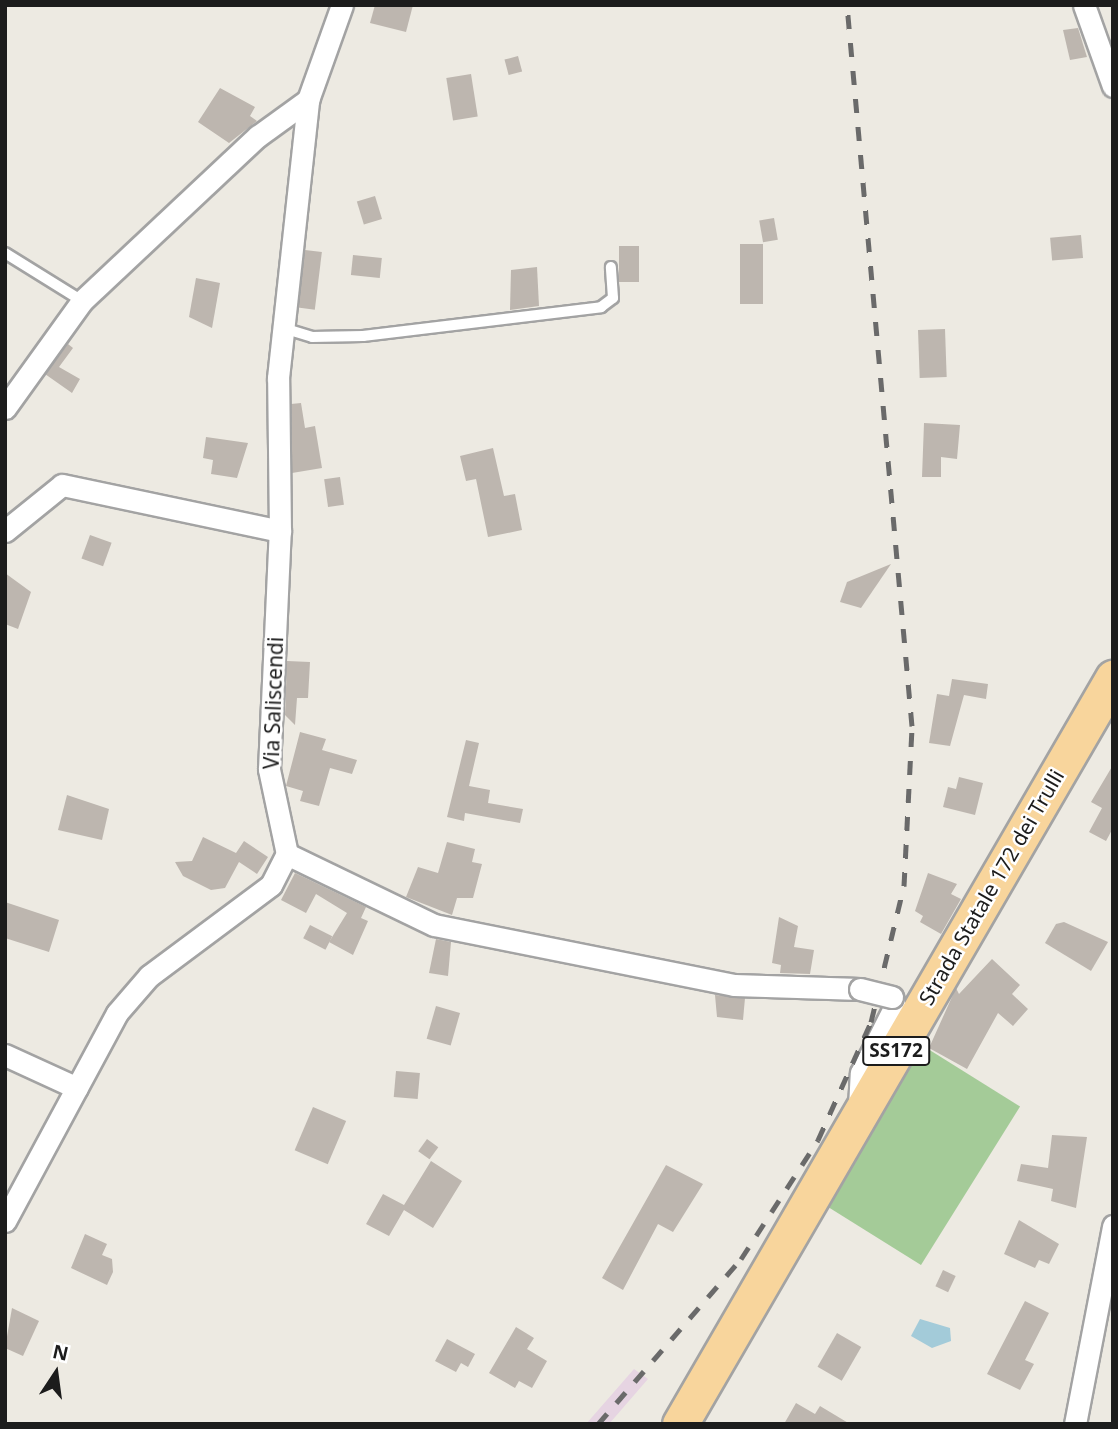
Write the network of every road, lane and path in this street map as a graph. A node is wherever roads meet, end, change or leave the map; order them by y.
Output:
1 (342, 5) edge
2 (1084, 5) edge
3 (1113, 86) edge
4 (308, 100) junction
5 (5, 253) edge
6 (611, 267) dead end
7 (82, 301) junction
8 (283, 328) junction
9 (5, 408) edge
10 (5, 531) edge
11 (281, 531) junction
12 (1113, 678) edge
13 (287, 854) junction
14 (5, 1055) edge
15 (77, 1087) junction
16 (858, 1116) junction
17 (5, 1221) edge
18 (1113, 1226) edge
19 (680, 1424) edge
20 (1075, 1424) edge

1 - 4 street, Via Saliscendi
2 - 3 street
4 - 7 street
4 - 8 street, Via Saliscendi
5 - 7 lane
6 - 8 lane
7 - 9 street
8 - 11 street, Via Saliscendi
10 - 11 street
11 - 13 street, Via Saliscendi
12 - 16 main road, Strada Statale 172 dei Trulli / SS172
13 - 15 street
13 - 16 street, bridge
14 - 15 street
15 - 17 street
16 - 19 main road, Strada Statale 172 dei Trulli / SS172
18 - 20 street

